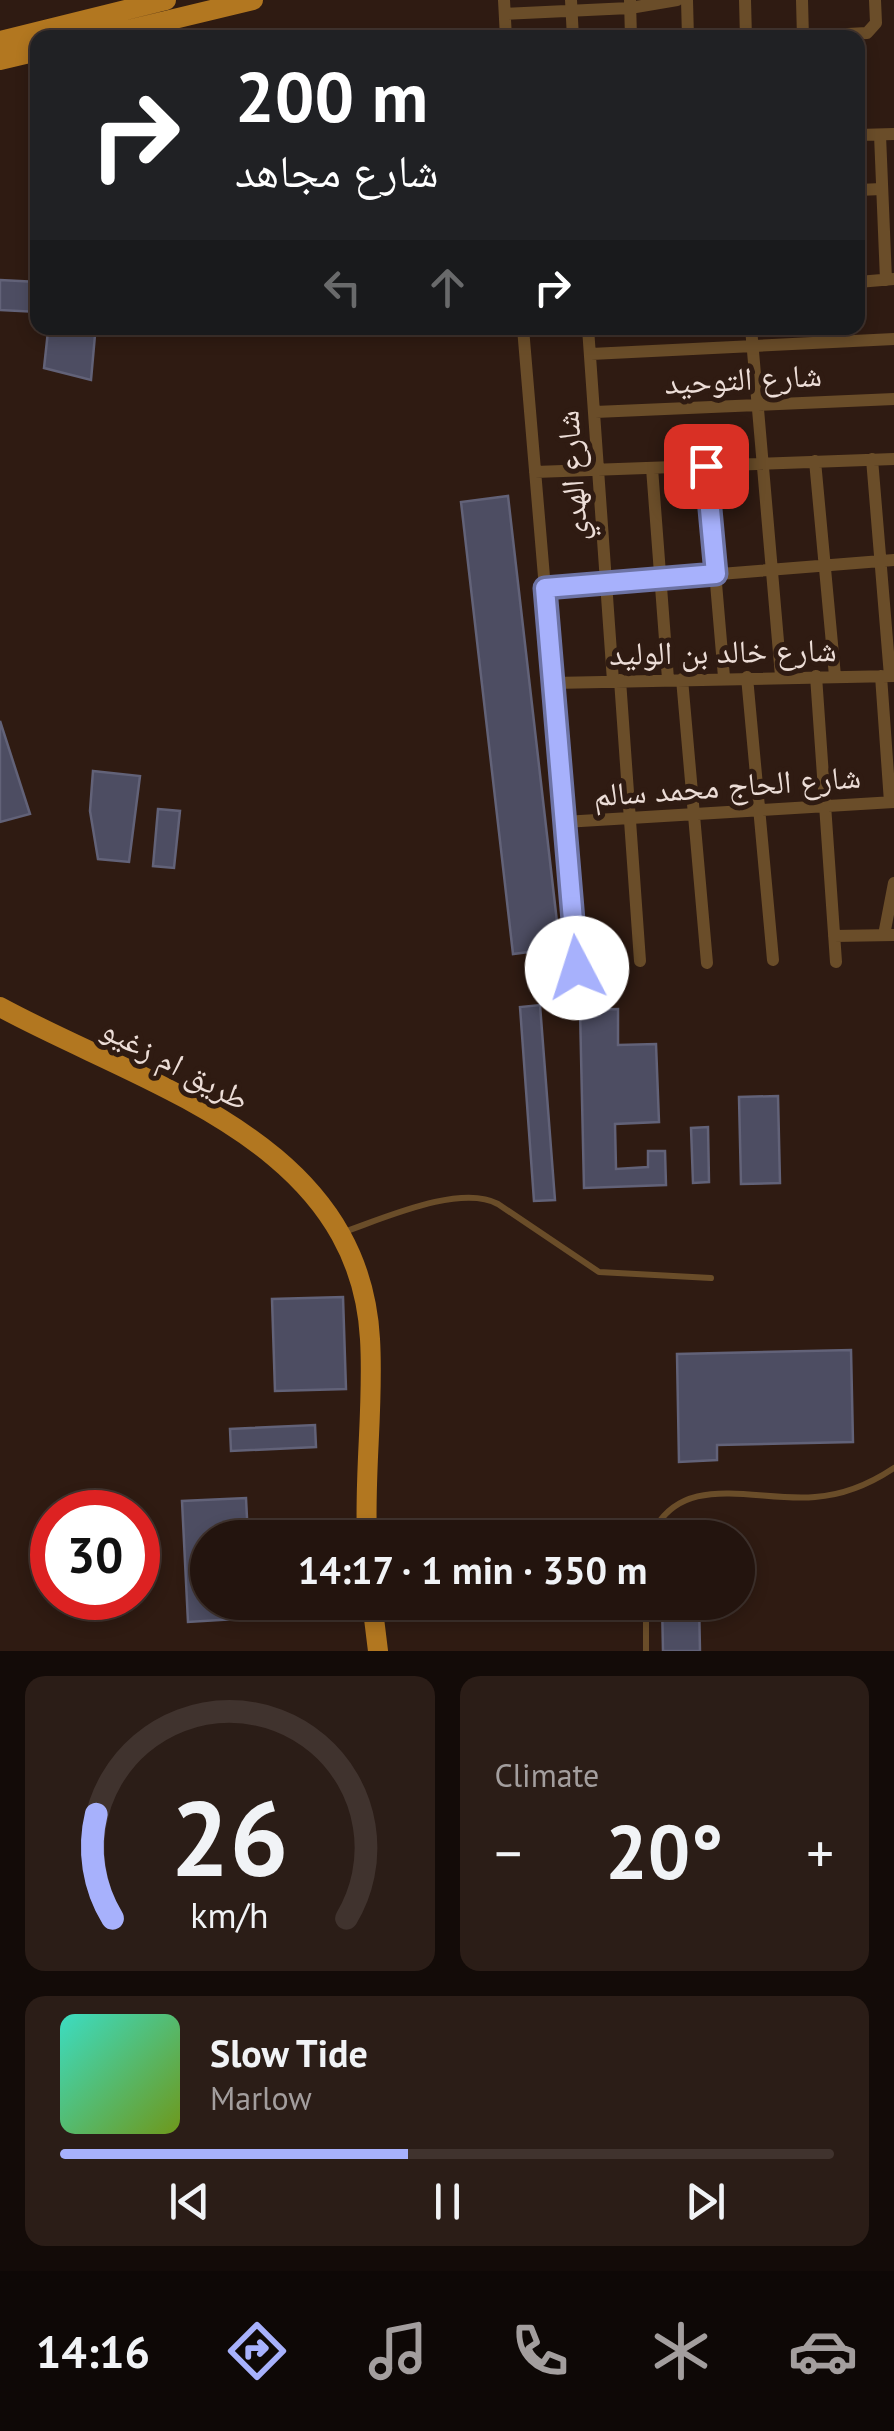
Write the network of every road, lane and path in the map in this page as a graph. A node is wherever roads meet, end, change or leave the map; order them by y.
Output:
1 (166, 0) edge
2 (253, 0) edge
3 (676, 0) edge
4 (687, 0) edge
5 (745, 0) edge
6 (802, 0) edge
7 (875, 0) edge
8 (630, 4) edge
9 (572, 6) edge
10 (505, 7) edge
11 (45, 30) edge
12 (128, 30) edge
13 (632, 30) edge
14 (688, 30) edge
15 (746, 30) edge
16 (803, 30) edge
17 (865, 32) edge
18 (30, 34) edge
19 (0, 41) edge
20 (30, 53) edge
21 (0, 60) edge
22 (887, 134) edge
23 (882, 189) junction
24 (865, 190) edge
25 (890, 280) edge
26 (865, 282) edge
27 (525, 335) edge
28 (589, 335) edge
29 (752, 335) edge
30 (894, 339) edge
31 (753, 346) junction
32 (591, 354) junction
33 (894, 398) edge
34 (758, 405) junction
35 (595, 412) junction
36 (894, 458) edge
37 (872, 459) junction
38 (815, 461) junction
39 (762, 463) junction
40 (706, 466) junction
41 (652, 468) junction
42 (598, 470) junction
43 (535, 472) junction
44 (888, 560) edge
45 (825, 566) junction
46 (770, 570) junction
47 (716, 574) junction
48 (660, 579) junction
49 (606, 584) junction
50 (545, 588) junction
51 (747, 676) junction
52 (780, 676) junction
53 (816, 676) junction
54 (835, 676) junction
55 (888, 676) edge
56 (724, 677) junction
57 (675, 679) junction
58 (617, 681) junction
59 (553, 683) junction
60 (892, 802) edge
61 (825, 806) junction
62 (759, 810) junction
63 (694, 814) junction
64 (630, 818) junction
65 (564, 822) junction
66 (894, 883) edge
67 (889, 935) edge
68 (834, 936) junction
69 (774, 960) dead end
70 (640, 961) dead end
71 (836, 962) dead end
72 (707, 964) dead end
73 (577, 968) dead end
74 (0, 1007) edge
75 (340, 1233) junction
76 (711, 1278) dead end
77 (894, 1468) edge
78 (367, 1520) edge
79 (662, 1520) edge
80 (374, 1620) edge
81 (646, 1620) edge
82 (378, 1651) edge
83 (646, 1651) edge

1 - 11 main road
2 - 12 main road
3 - 8 street
4 - 14 street
5 - 15 street
6 - 16 street
7 - 17 street
8 - 9 street
8 - 13 street
9 - 10 street
18 - 19 main road
20 - 21 main road
22 - 23 street
23 - 24 street
23 - 25 street
25 - 26 street
27 - 43 street
28 - 32 street, شارع الهدي
29 - 31 street
30 - 31 street
31 - 32 street
31 - 34 street
32 - 35 street, شارع الهدي
33 - 34 street, شارع التوحيد
34 - 35 street, شارع التوحيد
34 - 39 street
35 - 42 street, شارع الهدي
36 - 37 street
37 - 38 street
37 - 44 street
38 - 39 street
38 - 45 street
39 - 40 street
39 - 46 street
40 - 41 street
40 - 47 street
41 - 42 street
41 - 48 street
42 - 43 street
42 - 49 street, شارع الهدي
43 - 50 street
44 - 45 street
44 - 55 street
45 - 46 street
45 - 54 street
46 - 47 street
46 - 52 street
47 - 48 street
47 - 56 street
48 - 49 street
48 - 57 street
49 - 50 street
49 - 58 street, شارع الهدي
50 - 59 street
51 - 52 street, شارع خالد بن الوليد
51 - 56 street, شارع خالد بن الوليد
51 - 62 street
52 - 53 street, شارع خالد بن الوليد
53 - 54 street, شارع خالد بن الوليد
53 - 61 street
54 - 55 street, شارع خالد بن الوليد
55 - 60 street
56 - 57 street, شارع خالد بن الوليد
57 - 58 street, شارع خالد بن الوليد
57 - 63 street
58 - 59 street, شارع خالد بن الوليد
58 - 64 street, شارع الهدي
59 - 65 street
60 - 61 street, شارع الحاج محمد سالم
61 - 62 street, شارع الحاج محمد سالم
61 - 68 street
62 - 63 street, شارع الحاج محمد سالم
62 - 69 street
63 - 64 street, شارع الحاج محمد سالم
63 - 72 street
64 - 65 street, شارع الحاج محمد سالم
64 - 70 street, شارع الهدي
65 - 73 street
66 - 67 street
67 - 68 street
68 - 71 street
74 - 75 main road, طريق ام زغيو
75 - 76 lane
75 - 78 main road, طريق ام زغيو
77 - 79 lane
80 - 82 main road
81 - 83 lane

